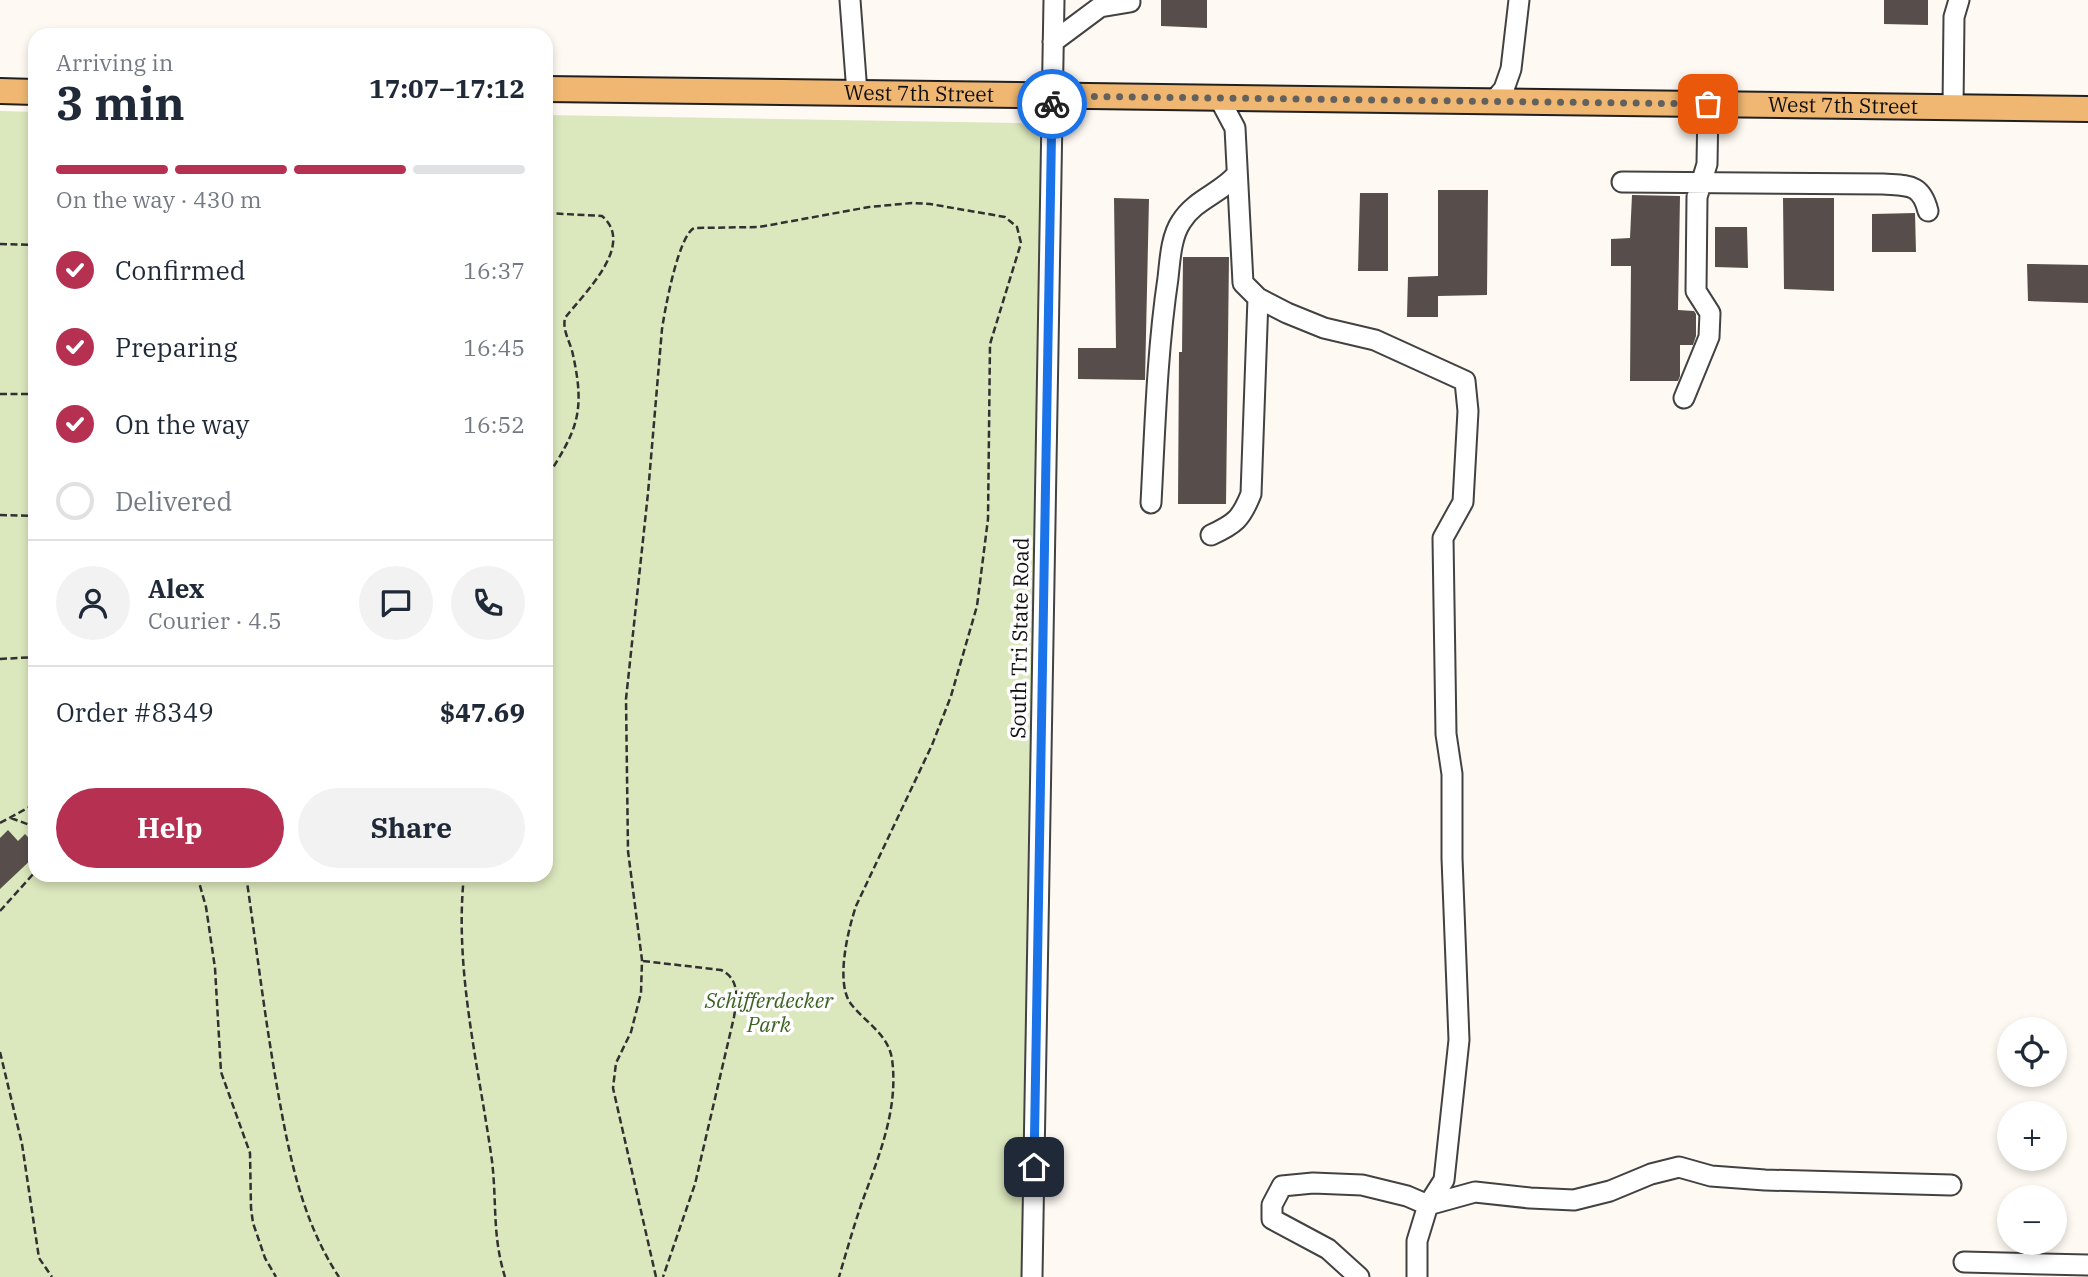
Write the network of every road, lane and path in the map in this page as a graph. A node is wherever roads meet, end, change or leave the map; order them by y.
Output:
1 (850, 0) edge
2 (1054, 0) edge
3 (1519, 0) edge
4 (1959, 0) edge
5 (1130, 2) dead end
6 (1053, 42) junction
7 (553, 89) edge
8 (0, 91) edge
9 (28, 92) edge
10 (857, 93) junction
11 (1052, 96) junction
12 (1219, 98) junction
13 (1493, 102) junction
14 (1708, 104) junction
15 (1953, 107) junction
16 (2088, 109) edge
17 (1237, 174) junction
18 (1622, 182) dead end
19 (1701, 182) junction
20 (1928, 211) dead end
21 (553, 213) edge
22 (0, 244) edge
23 (28, 245) edge
24 (1258, 298) junction
25 (0, 394) edge
26 (28, 394) edge
27 (1684, 398) dead end
28 (553, 468) edge
29 (1151, 502) dead end
30 (0, 515) edge
31 (28, 516) edge
32 (1211, 535) dead end
33 (28, 657) edge
34 (0, 659) edge
35 (28, 808) edge
36 (11, 818) junction
37 (0, 823) edge
38 (28, 824) edge
39 (28, 880) edge
40 (199, 882) edge
41 (247, 882) edge
42 (464, 882) edge
43 (0, 911) edge
44 (642, 960) junction
45 (0, 1052) edge
46 (1951, 1185) dead end
47 (1428, 1205) junction
48 (1964, 1262) dead end
49 (2088, 1265) edge
50 (52, 1277) edge
51 (276, 1277) edge
52 (339, 1277) edge
53 (505, 1277) edge
54 (656, 1277) edge
55 (663, 1277) edge
56 (839, 1277) edge
57 (1032, 1277) edge
58 (1359, 1277) edge
59 (1417, 1277) edge

1 - 10 street
2 - 6 street, South Tri State Road
3 - 13 street
4 - 15 street
5 - 6 street
6 - 11 street, South Tri State Road
7 - 10 main road, West 7th Street
8 - 9 main road
10 - 11 main road, West 7th Street
11 - 12 main road, West 7th Street
11 - 57 street, South Tri State Road
12 - 13 main road, West 7th Street
12 - 17 street
13 - 14 main road, West 7th Street
14 - 15 main road, West 7th Street
14 - 19 street
15 - 16 main road, West 7th Street
17 - 24 street
17 - 29 street
18 - 19 street
19 - 20 street
19 - 27 street
21 - 28 path
22 - 23 path
24 - 32 street
24 - 47 street
25 - 26 path
30 - 31 path
33 - 34 path
35 - 36 path
36 - 37 path
36 - 38 path
39 - 43 path
40 - 51 path
41 - 52 path
42 - 53 path
44 - 54 path
44 - 55 path
44 - 56 path
45 - 50 path
46 - 47 street
47 - 58 street
47 - 59 street
48 - 49 street

